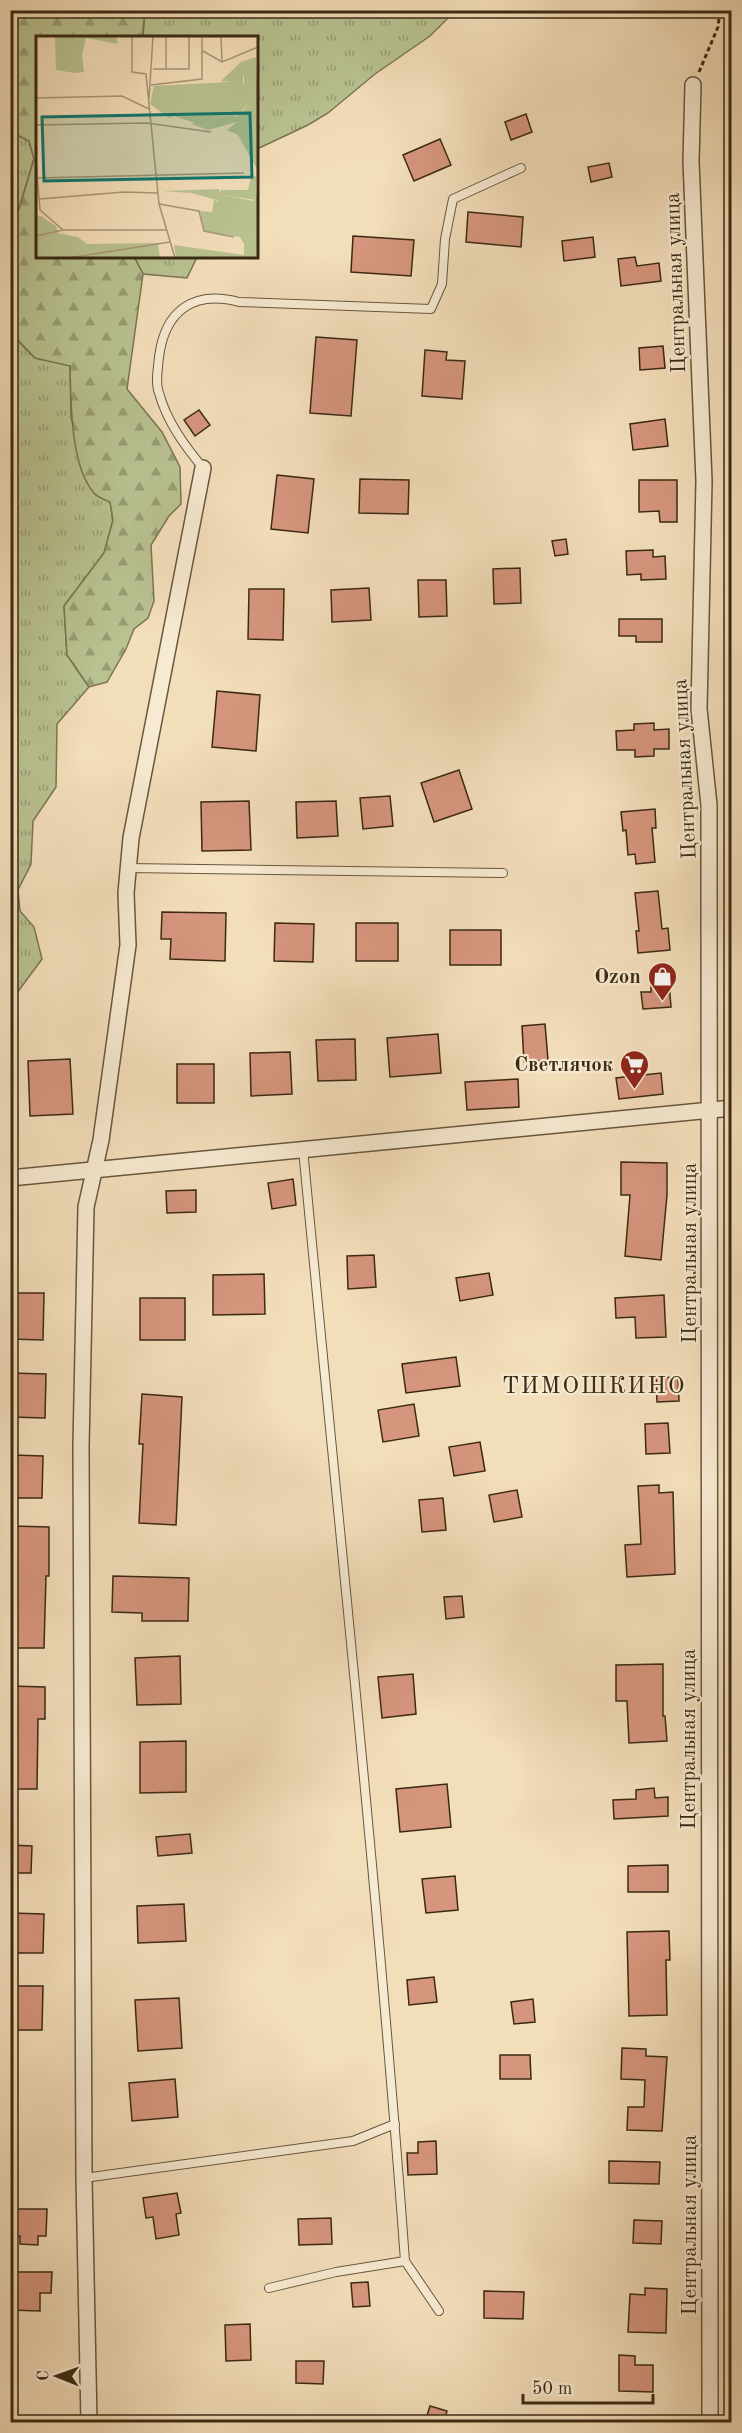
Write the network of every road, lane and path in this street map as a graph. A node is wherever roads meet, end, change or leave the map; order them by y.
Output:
1 (720, 10) edge
2 (693, 85) joint
3 (521, 168) dead end
4 (203, 468) joint
5 (127, 868) junction
6 (503, 873) dead end
7 (732, 1108) edge
8 (711, 1109) junction
9 (303, 1148) junction
10 (93, 1170) junction
11 (10, 1178) edge
12 (394, 2124) junction
13 (84, 2178) junction
14 (405, 2261) junction
15 (269, 2288) dead end
16 (439, 2311) dead end
17 (89, 2422) edge
18 (710, 2422) edge

1 - 2 path
2 - 8 street, Центральная улица
3 - 4 lane
4 - 5 street
5 - 6 lane
5 - 10 street
7 - 8 street
8 - 9 street
8 - 18 street, Центральная улица
9 - 10 street
9 - 12 lane
10 - 11 street
10 - 13 street
12 - 13 lane
12 - 14 lane
13 - 17 street
14 - 15 lane
14 - 16 lane

